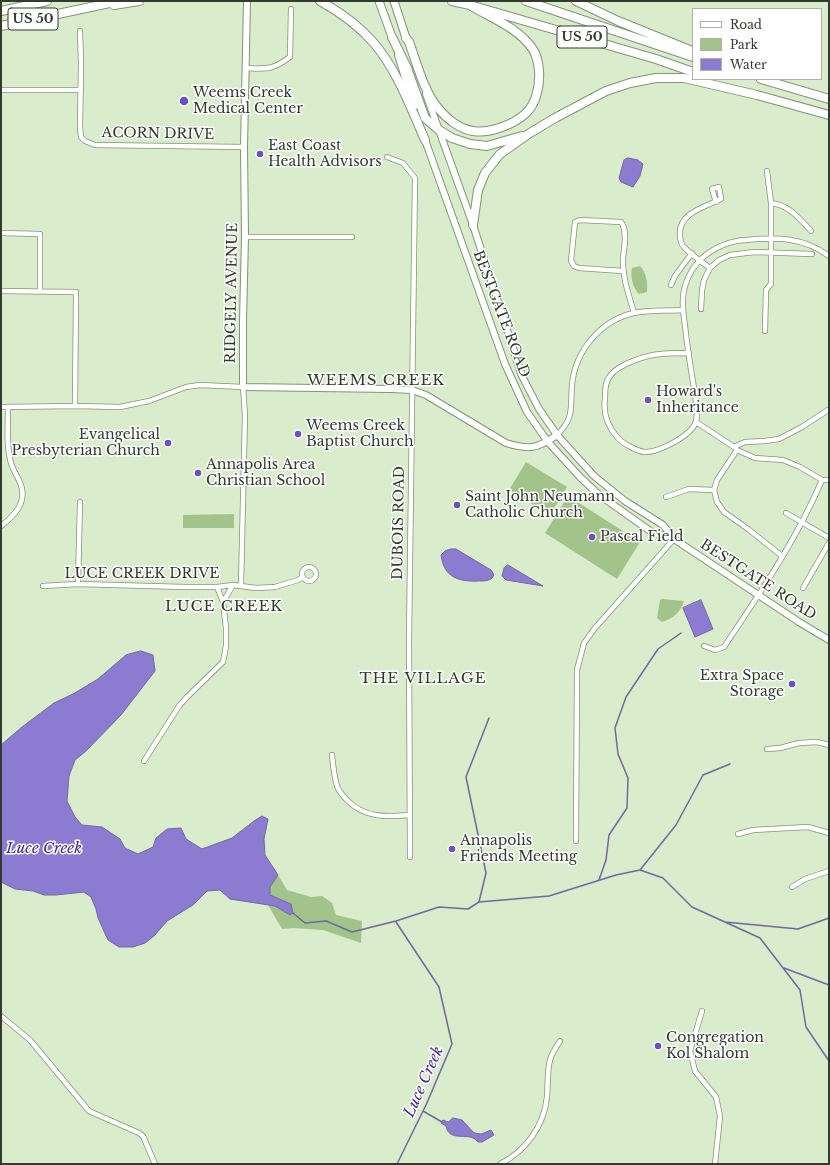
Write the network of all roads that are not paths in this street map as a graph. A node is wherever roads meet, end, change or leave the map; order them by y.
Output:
1 (47, 1) edge
2 (119, 1) edge
3 (139, 1) edge
4 (247, 1) edge
5 (320, 1) edge
6 (379, 1) edge
7 (394, 1) edge
8 (452, 1) edge
9 (526, 1) edge
10 (576, 1) edge
11 (470, 5) junction
12 (291, 9) dead end
13 (1, 11) edge
14 (66, 12) junction
15 (1, 26) edge
16 (80, 31) dead end
17 (392, 37) junction
18 (406, 38) junction
19 (692, 51) edge
20 (692, 56) edge
21 (246, 68) junction
22 (692, 72) edge
23 (692, 80) edge
24 (693, 80) edge
25 (716, 80) edge
26 (765, 80) edge
27 (1, 90) edge
28 (81, 90) junction
29 (757, 95) junction
30 (829, 99) edge
31 (829, 115) edge
32 (439, 130) junction
33 (530, 133) junction
34 (425, 140) junction
35 (244, 147) junction
36 (387, 156) dead end
37 (767, 171) dead end
38 (716, 202) dead end
39 (771, 202) junction
40 (473, 225) junction
41 (811, 231) dead end
42 (1, 233) edge
43 (245, 237) junction
44 (352, 237) dead end
45 (771, 239) junction
46 (692, 253) junction
47 (772, 253) junction
48 (812, 254) dead end
49 (829, 256) edge
50 (700, 260) junction
51 (710, 268) junction
52 (623, 271) junction
53 (671, 285) dead end
54 (1, 291) edge
55 (40, 291) junction
56 (701, 309) dead end
57 (683, 310) junction
58 (634, 313) junction
59 (765, 331) dead end
60 (689, 353) junction
61 (243, 387) junction
62 (412, 390) junction
63 (75, 406) junction
64 (1, 407) edge
65 (8, 407) junction
66 (828, 410) dead end
67 (696, 422) junction
68 (557, 435) junction
69 (548, 442) junction
70 (736, 448) junction
71 (822, 480) junction
72 (829, 480) edge
73 (714, 490) junction
74 (666, 497) dead end
75 (80, 502) dead end
76 (786, 513) dead end
77 (802, 522) junction
78 (1, 526) edge
79 (829, 538) edge
80 (674, 539) junction
81 (829, 543) edge
82 (782, 556) junction
83 (303, 577) dead end
84 (78, 584) junction
85 (233, 585) junction
86 (241, 585) junction
87 (43, 586) dead end
88 (217, 586) junction
89 (803, 588) dead end
90 (758, 596) junction
91 (223, 602) junction
92 (829, 640) edge
93 (704, 646) dead end
94 (829, 745) edge
95 (767, 749) dead end
96 (332, 755) dead end
97 (144, 760) dead end
98 (409, 815) junction
99 (829, 833) edge
100 (738, 834) dead end
101 (576, 842) dead end
102 (410, 857) dead end
103 (829, 871) edge
104 (792, 887) dead end
105 (702, 1011) dead end
106 (1, 1016) edge
107 (560, 1041) dead end
108 (155, 1164) edge
109 (500, 1164) edge
110 (715, 1164) edge

1 - 13 highway, US 50
2 - 14 highway, US 50
3 - 14 highway
4 - 21 main road, RIDGELY AVENUE
5 - 34 highway
6 - 17 main road
7 - 18 main road
8 - 11 highway, US 50
9 - 20 highway, US 50
10 - 19 highway
11 - 18 highway
11 - 22 highway, US 50
12 - 21 street
14 - 15 highway, US 50
16 - 28 street
17 - 32 highway
17 - 34 main road, BESTGATE ROAD
18 - 32 main road, BESTGATE ROAD
21 - 35 main road, RIDGELY AVENUE
23 - 33 highway
24 - 29 highway
25 - 29 highway
26 - 30 highway
27 - 28 street
28 - 35 street, ACORN DRIVE
29 - 31 highway
32 - 33 highway
32 - 40 main road, BESTGATE ROAD
33 - 40 highway
34 - 69 main road, BESTGATE ROAD
35 - 43 main road, RIDGELY AVENUE
36 - 62 street, DUBOIS ROAD
37 - 39 street
38 - 46 street
39 - 41 street
39 - 45 street
40 - 68 main road, BESTGATE ROAD
42 - 55 street
43 - 44 street
43 - 61 main road, RIDGELY AVENUE
45 - 47 street
45 - 49 street
45 - 50 street
46 - 50 street
46 - 53 street
47 - 48 street
47 - 51 street
47 - 59 street
50 - 51 street
50 - 57 street
51 - 56 street
52 - 52 street
52 - 58 street
54 - 55 street
55 - 63 street
57 - 58 street
57 - 60 street
58 - 68 street
60 - 67 street
60 - 67 street
61 - 62 main road
61 - 63 street
61 - 86 street, RIDGELY AVENUE
62 - 69 main road
62 - 98 street, DUBOIS ROAD
63 - 65 street
64 - 65 street
65 - 78 street
66 - 70 street
67 - 70 street
68 - 69 main road
68 - 80 main road, BESTGATE ROAD
69 - 80 main road, BESTGATE ROAD
70 - 71 street
70 - 73 street
71 - 72 street
71 - 77 street
73 - 74 street
73 - 82 street
75 - 84 street
76 - 77 street
77 - 79 street
77 - 82 street
80 - 90 main road, BESTGATE ROAD
80 - 101 street
81 - 89 street
82 - 90 street
83 - 86 street, LUCE CREEK DRIVE
84 - 87 street, LUCE CREEK DRIVE
84 - 88 street, LUCE CREEK DRIVE
85 - 86 street, LUCE CREEK DRIVE
85 - 88 street, LUCE CREEK DRIVE
85 - 91 street
88 - 91 street
90 - 92 main road, BESTGATE ROAD
90 - 93 street
91 - 97 street
94 - 95 street
96 - 98 street
98 - 102 street, DUBOIS ROAD
99 - 100 street
103 - 104 street
105 - 110 street
106 - 108 street
107 - 109 street

